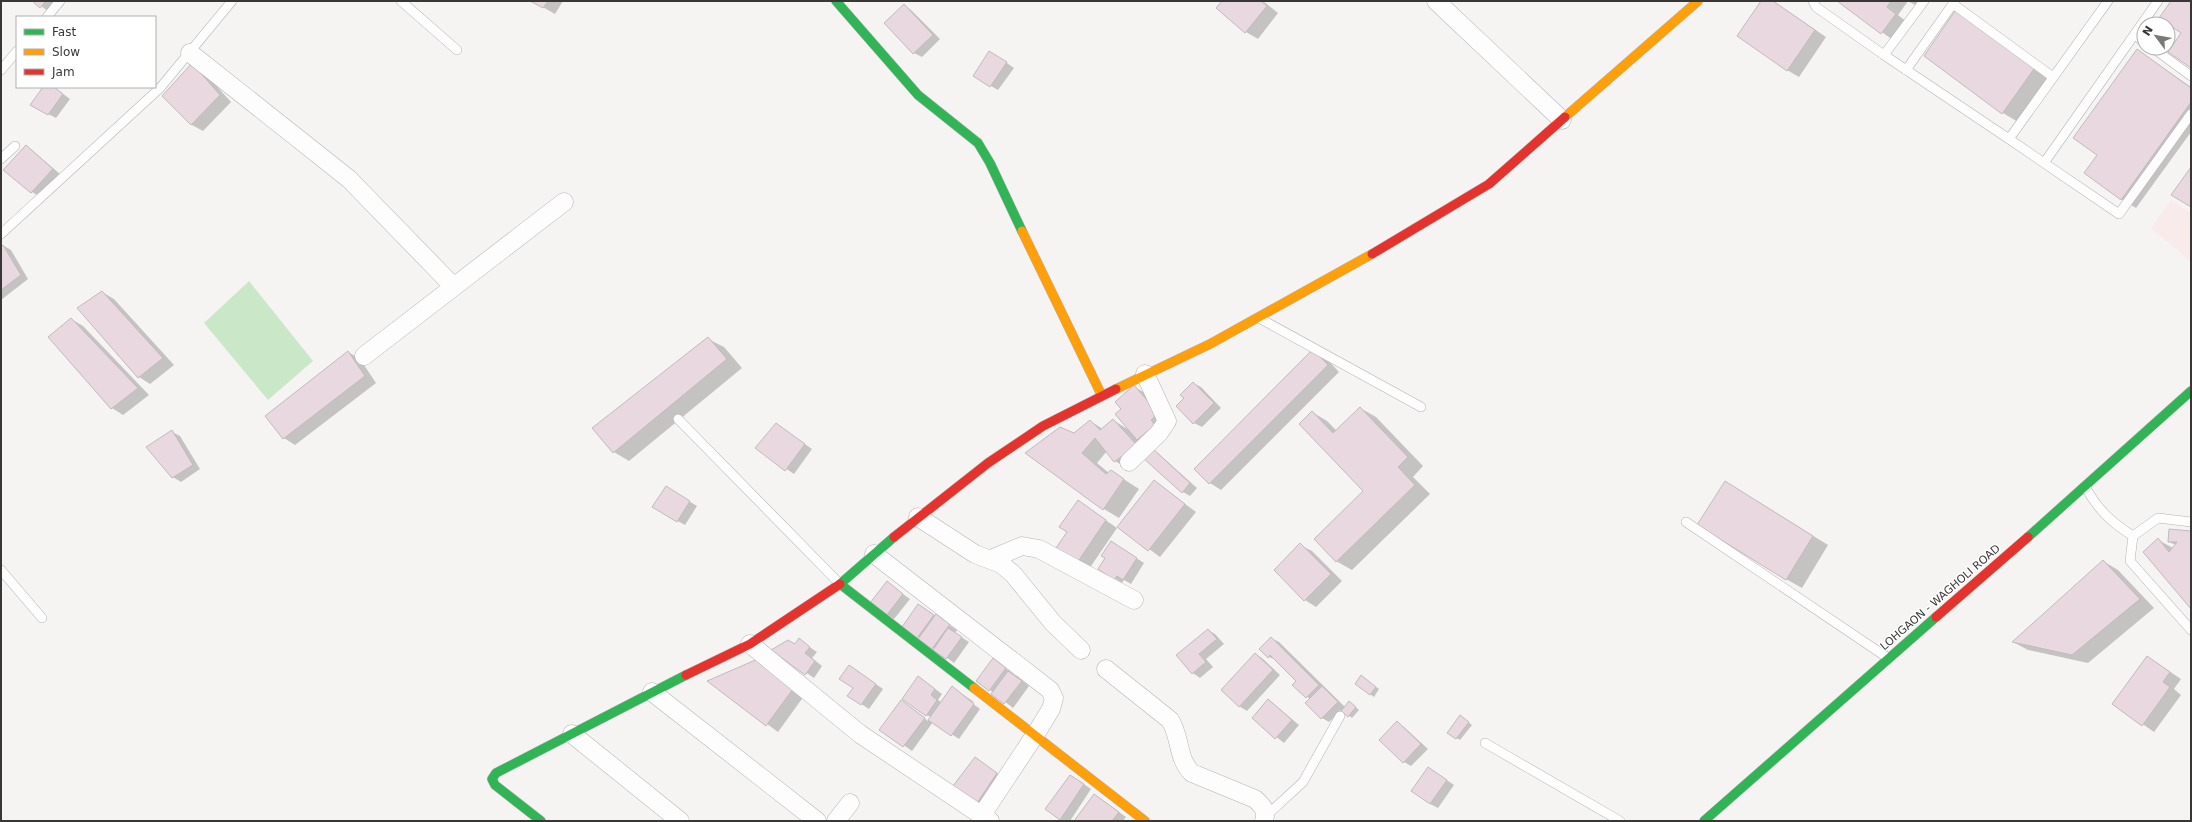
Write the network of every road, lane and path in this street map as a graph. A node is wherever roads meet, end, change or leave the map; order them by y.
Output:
1 (60, 1) edge
2 (232, 1) edge
3 (401, 1) edge
4 (836, 1) edge
5 (1436, 1) edge
6 (1698, 1) edge
7 (1813, 1) edge
8 (1924, 1) edge
9 (2158, 1) edge
10 (2104, 2) edge
11 (1954, 3) edge
12 (47, 16) edge
13 (2135, 35) joint
14 (457, 50) dead end
15 (16, 52) edge
16 (190, 53) junction
17 (1884, 55) junction
18 (2164, 56) edge
19 (1, 70) edge
20 (1906, 70) junction
21 (2191, 76) edge
22 (2053, 77) junction
23 (2191, 114) edge
24 (1562, 120) junction
25 (2009, 138) junction
26 (15, 146) dead end
27 (1, 159) edge
28 (2044, 163) junction
29 (564, 202) dead end
30 (1, 234) edge
31 (454, 287) junction
32 (1258, 318) junction
33 (364, 356) dead end
34 (1145, 374) junction
35 (2191, 391) edge
36 (1102, 396) junction
37 (1421, 407) dead end
38 (678, 419) dead end
39 (1128, 462) dead end
40 (2085, 486) junction
41 (918, 517) junction
42 (1686, 522) dead end
43 (2191, 522) edge
44 (2133, 536) junction
45 (874, 554) junction
46 (991, 559) junction
47 (1, 570) edge
48 (840, 584) junction
49 (1134, 600) dead end
50 (42, 618) dead end
51 (2191, 630) edge
52 (750, 644) junction
53 (1082, 650) dead end
54 (1888, 658) junction
55 (1106, 669) dead end
56 (652, 692) junction
57 (1340, 716) dead end
58 (572, 734) junction
59 (1035, 736) junction
60 (1485, 743) dead end
61 (850, 803) dead end
62 (986, 818) edge
63 (1265, 818) edge
64 (541, 821) edge
65 (680, 821) edge
66 (816, 821) edge
67 (836, 821) edge
68 (1145, 821) edge
69 (1620, 821) edge
70 (1704, 821) edge

1 - 12 lane
2 - 16 lane
3 - 14 lane
4 - 36 street
5 - 24 street
6 - 24 street
7 - 17 lane
8 - 17 lane
9 - 13 lane
10 - 22 lane
11 - 20 lane
11 - 22 lane
13 - 28 lane
15 - 19 lane
16 - 30 lane
16 - 31 street
17 - 20 lane
18 - 21 lane
20 - 25 lane
22 - 25 lane
23 - 28 lane
24 - 32 street
25 - 28 lane
26 - 27 lane
29 - 31 street
31 - 33 street
32 - 34 street
32 - 37 lane
34 - 36 street
34 - 39 street
35 - 40 street, LOHGAON - WAGHOLI ROAD
36 - 41 street
38 - 48 lane
40 - 44 lane
40 - 54 street, LOHGAON - WAGHOLI ROAD
41 - 45 street
41 - 46 street
42 - 54 lane
43 - 44 lane
44 - 51 lane
45 - 48 street
45 - 59 street
46 - 49 street
46 - 53 street
47 - 50 lane
48 - 52 street
48 - 59 street
52 - 56 street
52 - 62 street
54 - 70 street, LOHGAON - WAGHOLI ROAD
55 - 63 street
56 - 58 street
56 - 66 street
57 - 63 lane
58 - 64 street
58 - 65 street
59 - 62 street
59 - 68 street
60 - 69 lane
61 - 67 street

